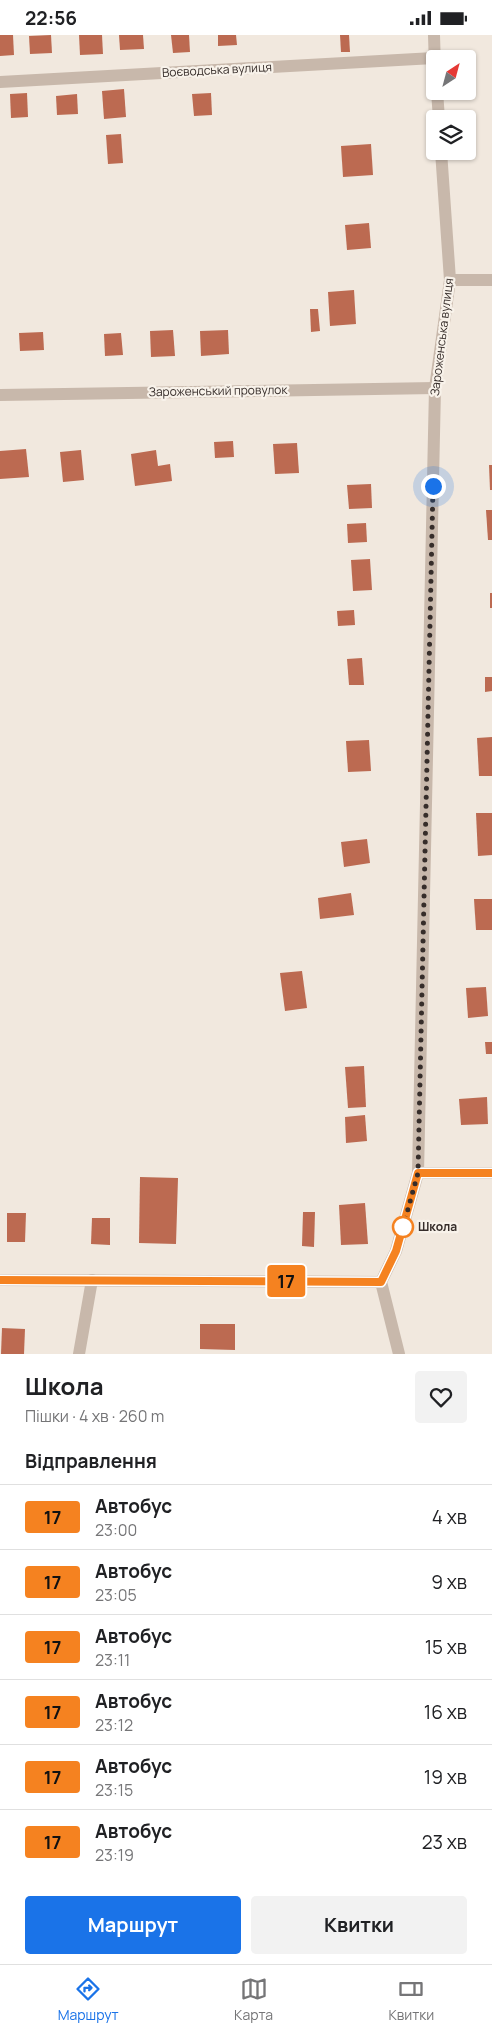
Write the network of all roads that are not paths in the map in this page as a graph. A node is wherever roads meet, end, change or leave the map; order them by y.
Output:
1 (434, 35) edge
2 (435, 50) edge
3 (426, 63) edge
4 (0, 82) edge
5 (442, 160) edge
6 (492, 280) edge
7 (450, 281) junction
8 (435, 387) junction
9 (0, 395) edge
10 (418, 1173) junction
11 (492, 1173) edge
12 (0, 1280) edge
13 (92, 1280) junction
14 (381, 1282) junction
15 (79, 1354) edge
16 (399, 1354) edge

1 - 2 street
3 - 4 street, Воєводська вулиця
5 - 7 street, Зароженська вулиця
6 - 7 street
7 - 8 street, Зароженська вулиця
8 - 9 street, Зароженський провулок
8 - 10 street, Зароженська вулиця
10 - 11 street
10 - 14 street, Зароженська вулиця
12 - 13 street
13 - 14 street
13 - 15 street
14 - 16 street

